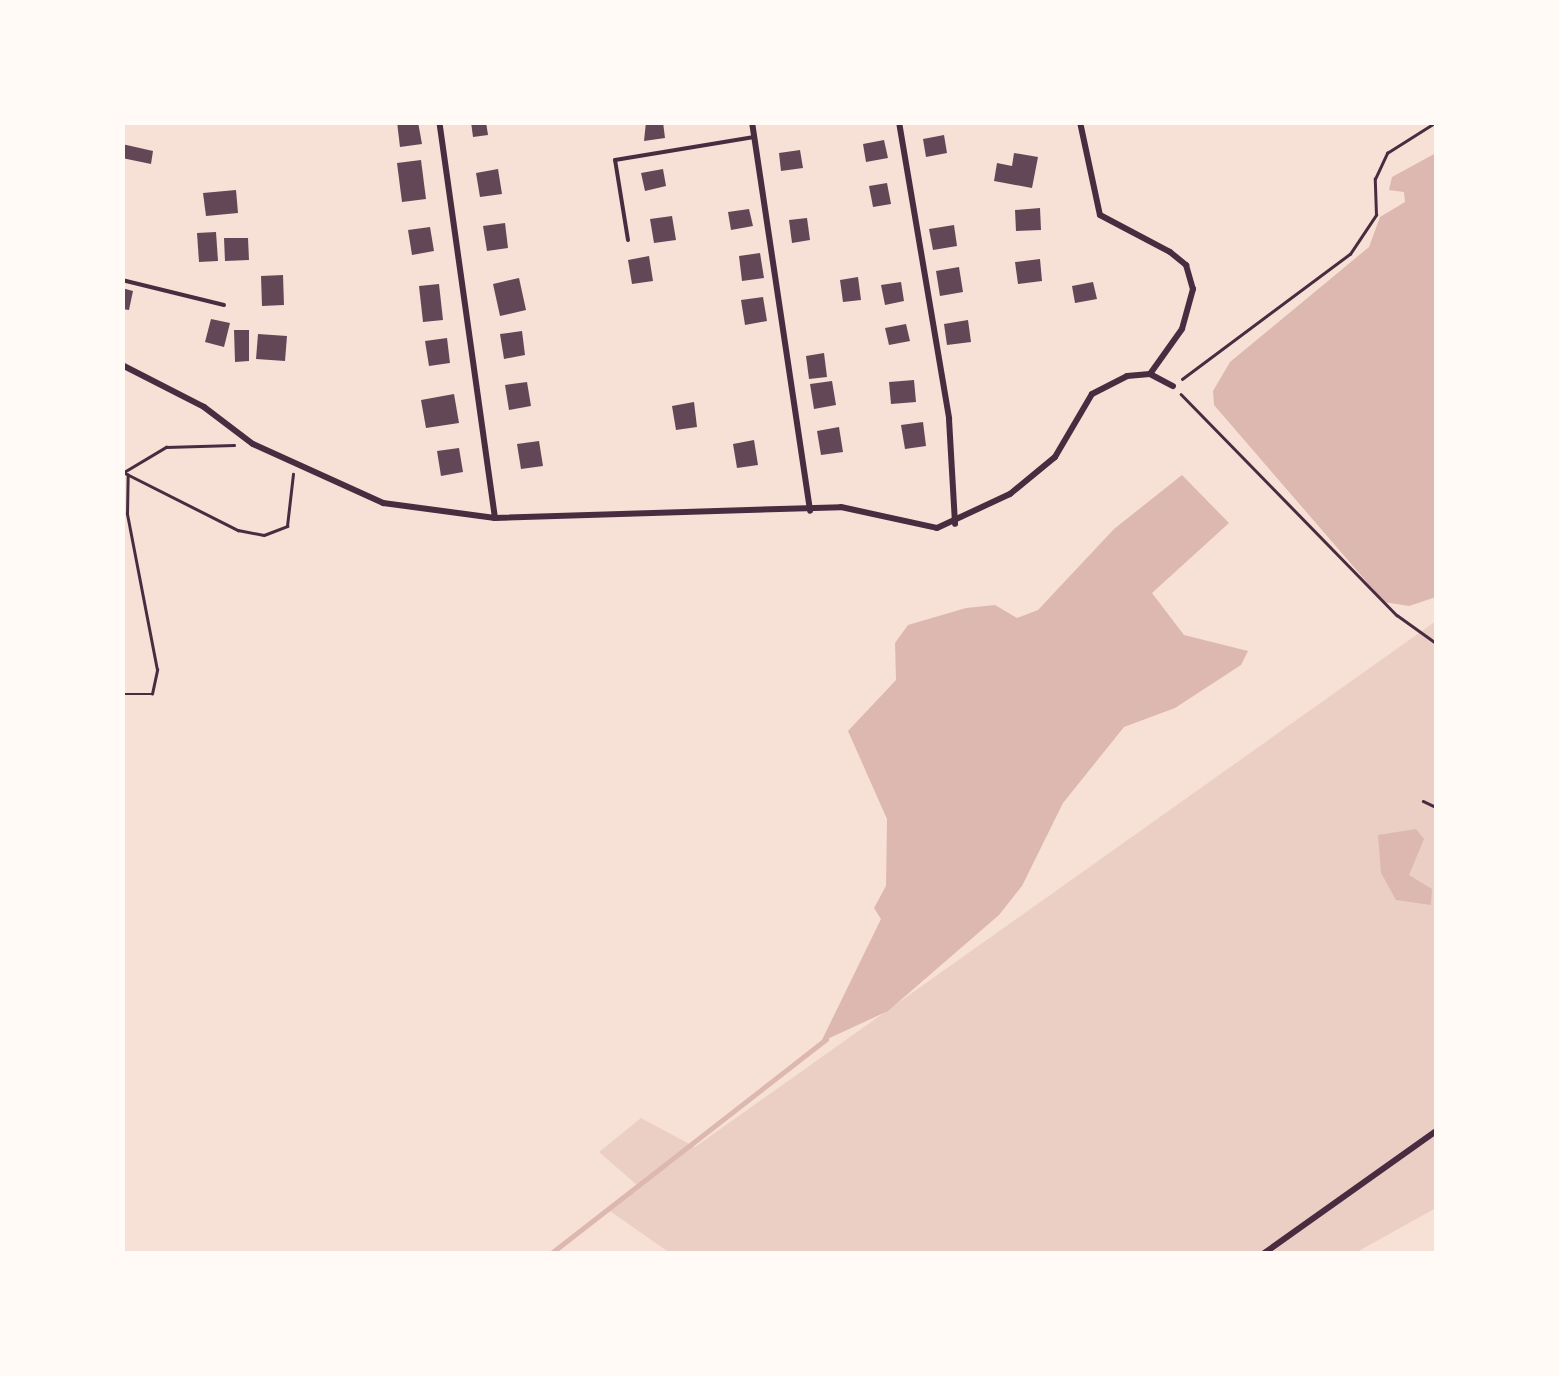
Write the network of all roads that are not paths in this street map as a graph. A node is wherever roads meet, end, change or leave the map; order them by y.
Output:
1 (439, 122) edge
2 (752, 122) edge
3 (898, 122) edge
4 (1080, 122) edge
5 (754, 137) junction
6 (628, 240) dead end
7 (122, 280) edge
8 (224, 305) dead end
9 (122, 365) edge
10 (1150, 374) junction
11 (1173, 386) road end
12 (810, 511) junction
13 (495, 518) junction
14 (956, 524) junction
15 (1436, 1131) edge
16 (1264, 1254) edge

1 - 13 street
2 - 5 street
3 - 14 street
4 - 10 street
5 - 6 lane
5 - 12 street
7 - 8 lane
9 - 13 street
10 - 11 street
10 - 14 street
12 - 13 street
12 - 14 street
15 - 16 street

